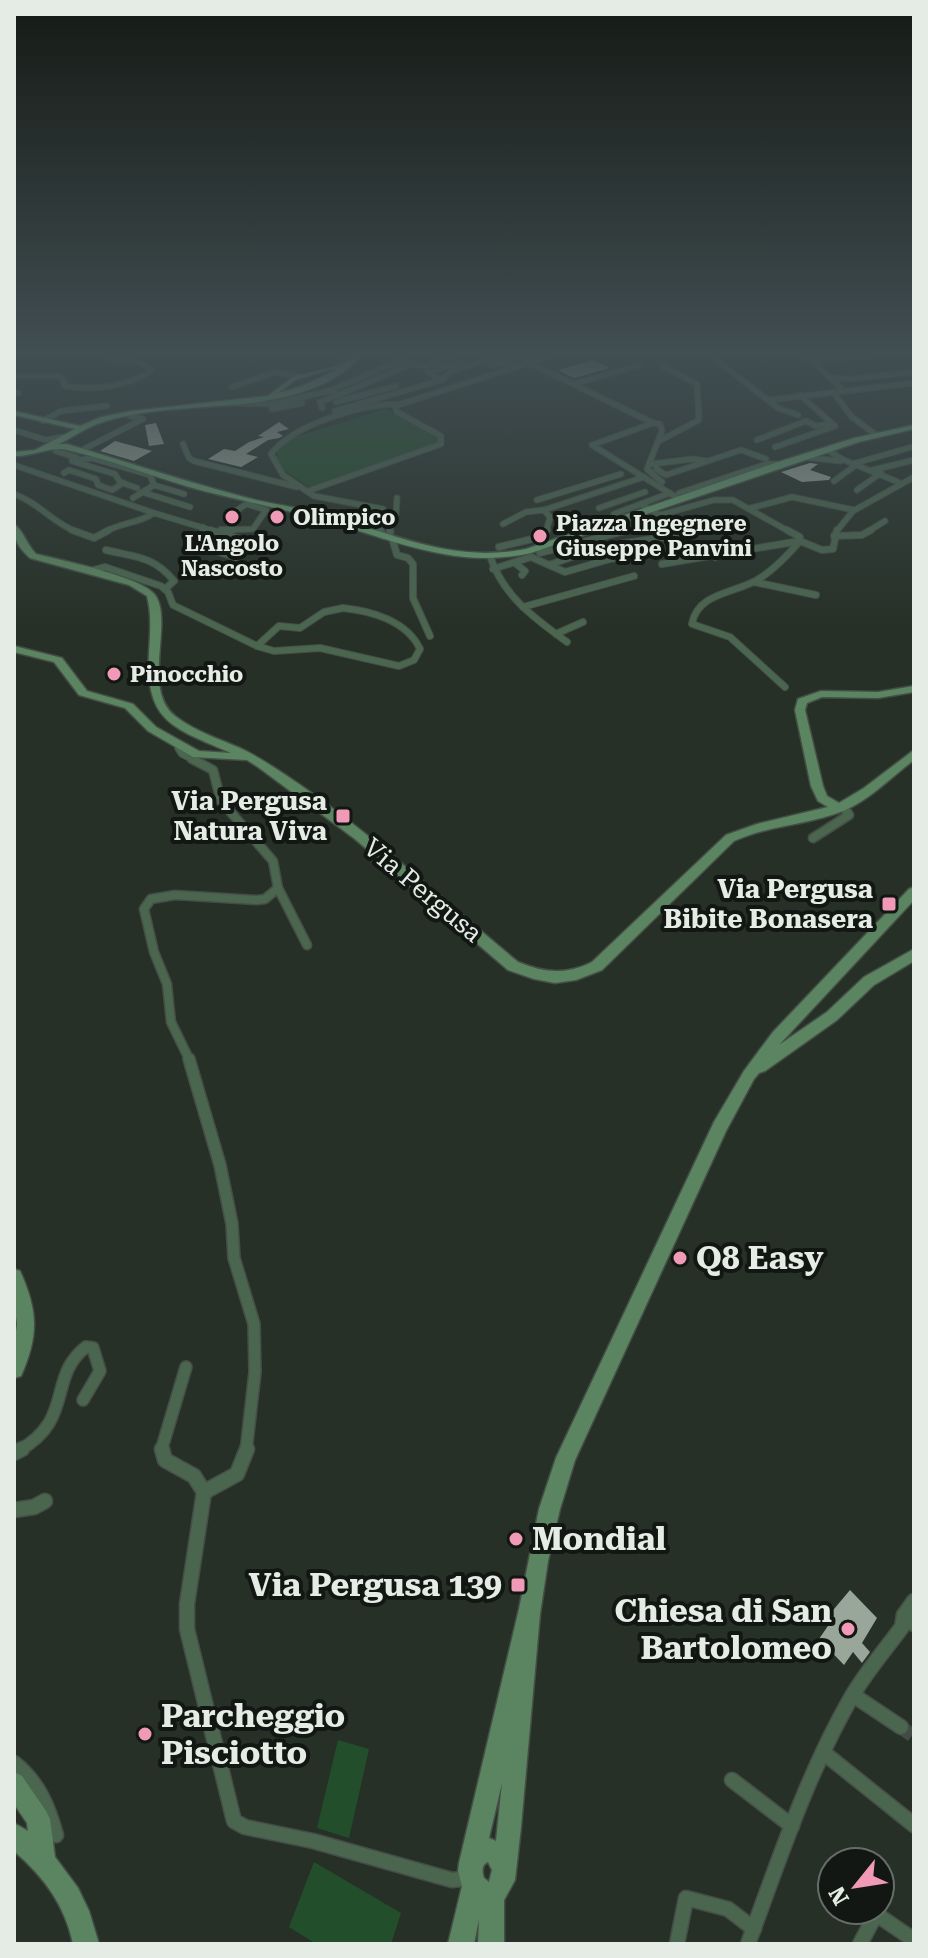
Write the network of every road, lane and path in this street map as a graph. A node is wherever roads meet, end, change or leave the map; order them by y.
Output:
1 (50, 445) edge
2 (69, 445) edge
3 (102, 445) edge
4 (184, 445) edge
5 (278, 445) edge
6 (437, 445) edge
7 (593, 445) edge
8 (657, 445) edge
9 (779, 445) edge
10 (842, 445) edge
11 (775, 447) dead end
12 (912, 447) dead end
13 (827, 450) junction
14 (14, 454) edge
15 (94, 457) junction
16 (803, 457) junction
17 (766, 459) dead end
18 (79, 460) junction
19 (914, 460) edge
20 (707, 461) junction
21 (844, 461) junction
22 (649, 463) junction
23 (657, 465) junction
24 (854, 465) junction
25 (14, 468) edge
26 (873, 470) junction
27 (64, 473) dead end
28 (881, 473) junction
29 (621, 474) dead end
30 (116, 476) junction
31 (644, 477) junction
32 (914, 477) edge
33 (98, 480) junction
34 (834, 481) dead end
35 (902, 481) junction
36 (123, 483) junction
37 (154, 485) junction
38 (139, 490) junction
39 (306, 490) junction
40 (795, 490) dead end
41 (857, 490) dead end
42 (565, 491) junction
43 (645, 492) dead end
44 (14, 494) edge
45 (184, 494) dead end
46 (593, 494) junction
47 (676, 494) junction
48 (397, 498) dead end
49 (162, 499) junction
50 (537, 500) dead end
51 (719, 500) junction
52 (738, 501) junction
53 (249, 503) junction
54 (611, 504) junction
55 (190, 507) dead end
56 (645, 507) junction
57 (599, 508) dead end
58 (751, 508) junction
59 (152, 509) junction
60 (544, 510) junction
61 (854, 510) junction
62 (614, 514) dead end
63 (228, 516) dead end
64 (885, 521) dead end
65 (503, 524) dead end
66 (200, 526) junction
67 (14, 527) edge
68 (217, 531) junction
69 (379, 531) junction
70 (595, 533) junction
71 (678, 535) dead end
72 (834, 536) junction
73 (536, 538) junction
74 (800, 541) junction
75 (255, 543) dead end
76 (606, 545) junction
77 (616, 545) junction
78 (499, 547) dead end
79 (542, 549) junction
80 (106, 550) dead end
81 (490, 556) junction
82 (715, 557) junction
83 (237, 558) dead end
84 (515, 563) junction
85 (662, 564) dead end
86 (549, 565) junction
87 (493, 569) junction
88 (90, 571) junction
89 (522, 575) dead end
90 (634, 576) dead end
91 (754, 582) junction
92 (165, 589) junction
93 (816, 595) dead end
94 (523, 607) junction
95 (583, 622) dead end
96 (556, 634) junction
97 (430, 636) dead end
98 (567, 642) dead end
99 (257, 646) junction
100 (14, 649) edge
101 (785, 687) dead end
102 (914, 689) edge
103 (206, 736) junction
104 (231, 746) junction
105 (192, 749) junction
106 (914, 754) edge
107 (218, 755) junction
108 (254, 758) junction
109 (825, 795) junction
110 (861, 796) junction
111 (840, 807) junction
112 (811, 816) junction
113 (813, 838) dead end
114 (278, 888) junction
115 (914, 892) edge
116 (307, 945) dead end
117 (914, 954) edge
118 (820, 991) junction
119 (844, 1003) junction
120 (800, 1011) junction
121 (822, 1023) junction
122 (749, 1075) junction
123 (14, 1277) edge
124 (186, 1367) dead end
125 (14, 1369) edge
126 (83, 1400) dead end
127 (14, 1453) edge
128 (204, 1492) junction
129 (45, 1501) dead end
130 (14, 1510) edge
131 (914, 1601) edge
132 (529, 1611) junction
133 (909, 1619) edge
134 (853, 1695) junction
135 (901, 1727) tunnel mouth
136 (824, 1753) junction
137 (14, 1763) edge
138 (732, 1780) dead end
139 (14, 1784) edge
140 (914, 1825) edge
141 (792, 1826) junction
142 (14, 1835) edge
143 (56, 1835) dead end
144 (43, 1859) junction
145 (477, 1880) junction
146 (751, 1937) edge
147 (914, 1940) edge
148 (86, 1944) edge
149 (461, 1944) edge
150 (491, 1944) edge
151 (677, 1944) edge
152 (860, 1944) edge

1 - 14 main road
2 - 18 main road
3 - 18 street
4 - 39 street
5 - 39 street
6 - 39 street
7 - 31 street
8 - 22 street
9 - 11 street
10 - 13 main road
12 - 24 street
13 - 16 main road
13 - 21 street
15 - 18 main road
15 - 37 street
15 - 53 main road
16 - 21 street
16 - 47 main road
17 - 20 street
18 - 30 street
19 - 26 street
20 - 23 street
20 - 23 street
21 - 24 street
22 - 23 street
22 - 47 street
24 - 26 street
24 - 34 street
25 - 59 street
26 - 28 street
27 - 33 street
28 - 35 street
28 - 41 street
29 - 42 street
30 - 33 street
30 - 36 street
31 - 46 street
31 - 47 street
32 - 35 street
33 - 36 street
35 - 61 street
36 - 38 street
37 - 38 street
37 - 45 street
38 - 49 street
38 - 59 street
39 - 69 street
40 - 52 street
42 - 46 street
42 - 50 street
43 - 54 street
44 - 59 street
46 - 54 street
46 - 60 street
47 - 56 main road
48 - 69 street
49 - 55 street
49 - 59 street
51 - 52 street
51 - 56 street
51 - 70 street
52 - 58 street
53 - 63 street
53 - 68 street
53 - 69 main road
54 - 57 street
56 - 62 street
56 - 70 main road
58 - 61 street
58 - 74 street
59 - 66 street
60 - 65 street
60 - 73 street
61 - 72 street
64 - 72 street
66 - 68 street
66 - 83 street
67 - 88 main road, Via Pergusa
68 - 75 street
69 - 81 main road
69 - 97 street
70 - 76 street
70 - 77 street
70 - 79 main road
71 - 77 street
72 - 74 street
73 - 78 street
73 - 79 street
74 - 82 street
74 - 91 street
76 - 77 street
76 - 86 street
79 - 81 main road
80 - 92 street
81 - 87 street
82 - 85 street
82 - 86 street
84 - 86 street
84 - 87 street
84 - 89 street
87 - 94 street
88 - 92 street
88 - 103 main road, Via Pergusa
90 - 94 street
91 - 93 street
91 - 101 street
92 - 99 street
94 - 96 street
95 - 96 street
96 - 98 street
99 - 99 street
100 - 105 main road
102 - 109 main road
103 - 104 main road, Via Pergusa
103 - 105 main road
104 - 105 main road
104 - 107 main road
104 - 108 main road, Via Pergusa
105 - 107 main road
105 - 114 street
106 - 110 main road, Via Pergusa
107 - 108 main road
108 - 112 main road, Via Pergusa
109 - 110 main road
109 - 111 main road
109 - 112 main road
110 - 111 main road, Via Pergusa
111 - 112 main road, Via Pergusa
111 - 113 street
114 - 116 street
114 - 128 street
115 - 118 main road
117 - 119 main road
118 - 119 main road
118 - 120 main road
119 - 120 main road
119 - 121 main road
120 - 121 main road
120 - 122 main road
121 - 122 main road
122 - 132 main road
123 - 125 main road
124 - 128 street
126 - 127 street
128 - 145 street
129 - 130 street
131 - 133 street
132 - 145 main road
132 - 145 main road
133 - 134 street
134 - 135 street
134 - 136 street
136 - 140 street
136 - 141 street
137 - 143 street
138 - 141 street
139 - 144 main road
141 - 146 street
142 - 144 main road
144 - 148 main road
145 - 149 main road
145 - 150 main road
146 - 151 street
147 - 152 street

